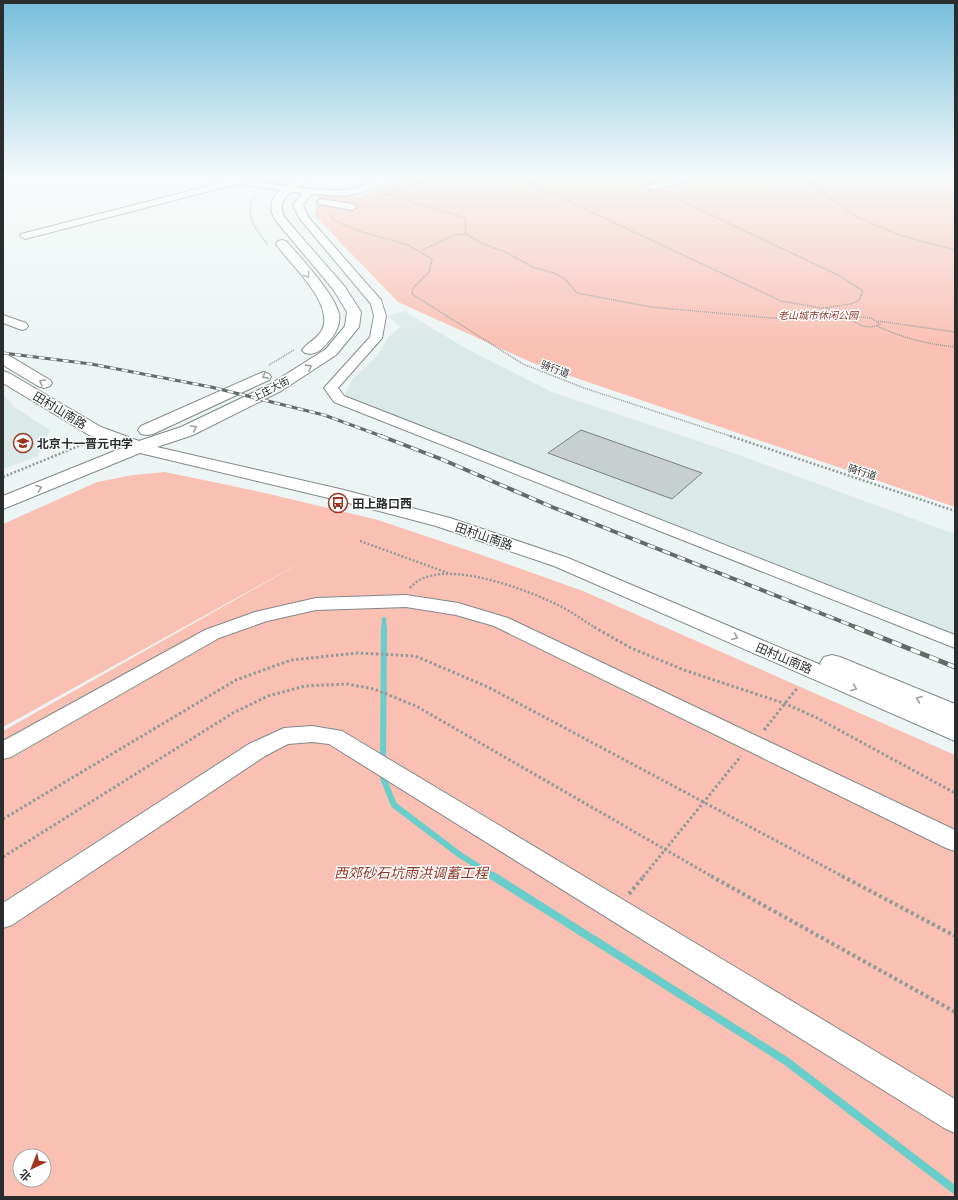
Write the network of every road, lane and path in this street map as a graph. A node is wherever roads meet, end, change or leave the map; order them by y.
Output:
1 (33, 234) edge
2 (260, 234) edge
3 (276, 234) edge
4 (292, 234) edge
5 (318, 234) edge
6 (371, 234) edge
7 (466, 234) joint
8 (639, 234) edge
9 (751, 234) edge
10 (897, 234) edge
11 (25, 236) dead end
12 (270, 247) dead end
13 (422, 250) junction
14 (955, 250) edge
15 (822, 308) junction
16 (826, 308) junction
17 (3, 319) edge
18 (853, 320) junction
19 (878, 321) junction
20 (22, 326) dead end
21 (877, 326) junction
22 (955, 332) edge
23 (955, 347) edge
24 (297, 348) dead end
25 (3, 358) edge
26 (267, 366) dead end
27 (3, 376) edge
28 (123, 433) junction
29 (3, 477) edge
30 (3, 489) edge
31 (3, 503) edge
32 (955, 511) edge
33 (360, 541) dead end
34 (448, 573) junction
35 (406, 601) junction
36 (955, 642) edge
37 (798, 687) dead end
38 (786, 704) junction
39 (955, 714) edge
40 (955, 732) edge
41 (752, 743) junction
42 (3, 751) edge
43 (955, 793) edge
44 (704, 802) junction
45 (3, 819) edge
46 (955, 841) edge
47 (665, 850) junction
48 (3, 857) edge
49 (616, 909) junction
50 (3, 918) edge
51 (955, 936) edge
52 (955, 1012) edge
53 (955, 1116) edge

1 - 11 street
2 - 12 path
3 -> 28 main road, 上庄大街
28 -> 4 main road, 上庄大街
5 - 36 street
6 - 13 path
7 - 13 path
7 - 15 path
8 - 15 path
9 - 16 path
10 - 14 path
13 - 32 path, 骑行道
15 - 16 path
16 - 18 path
17 - 20 street
18 - 19 path
18 - 21 path
19 - 21 path
19 - 22 path
21 - 23 path
24 - 26 path, 上庄大街
28 -> 25 main road, 田村山南路
27 - 28 main road, 田村山南路
28 - 29 path
28 - 30 main road, 上庄大街
31 -> 28 main road, 上庄大街
39 -> 28 main road, 田村山南路
28 -> 40 main road, 田村山南路
33 - 34 path
34 - 35 path
34 - 38 path
35 - 41 street
35 - 42 street
37 - 38 path
38 - 41 path
38 - 43 path
41 - 44 path
41 - 46 street
44 - 45 path
44 - 47 path
44 - 51 path
47 - 48 path
47 - 49 path
47 - 52 path
49 - 50 street
49 - 53 street

